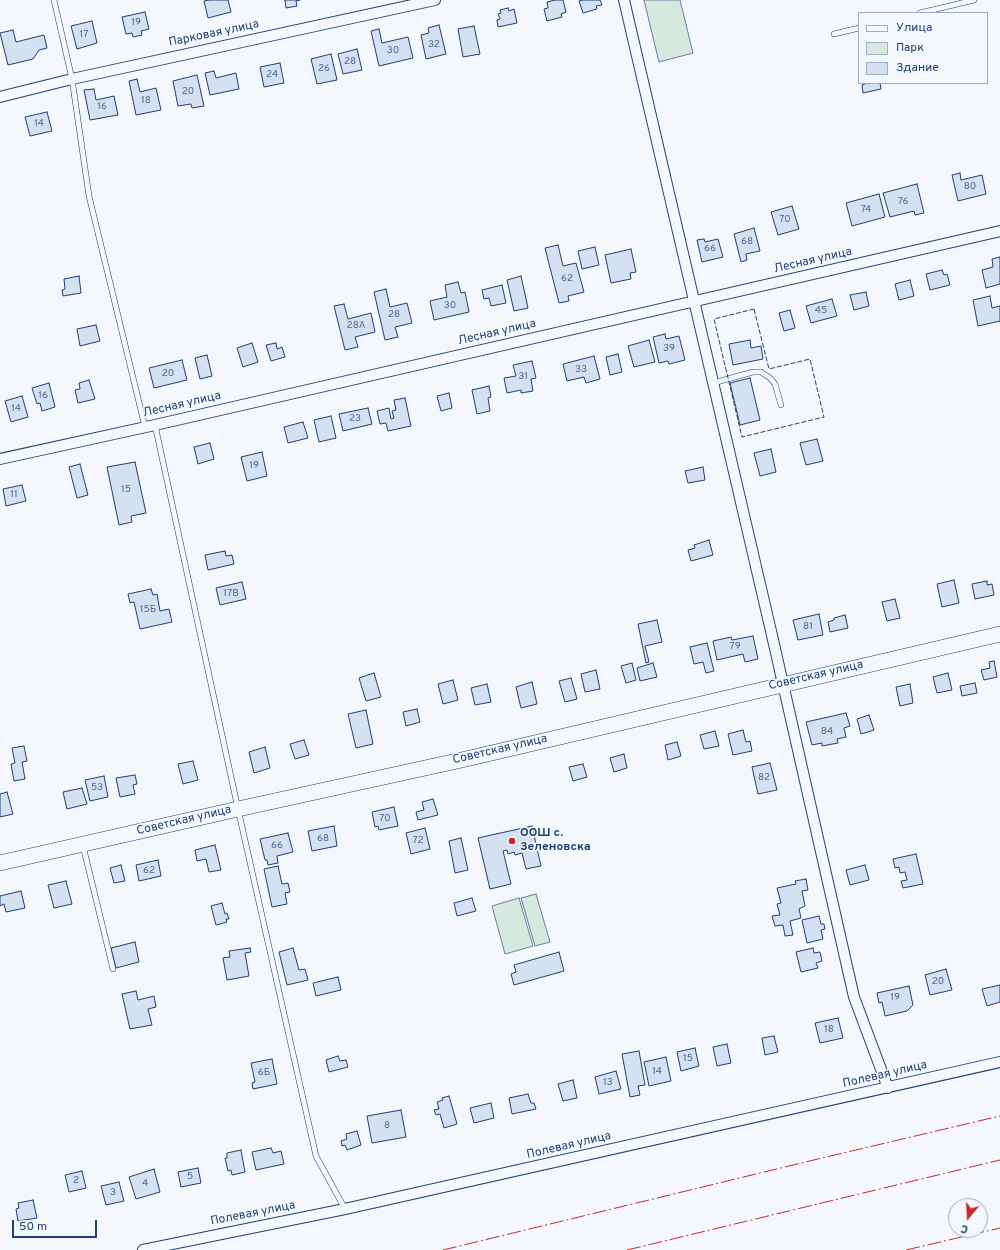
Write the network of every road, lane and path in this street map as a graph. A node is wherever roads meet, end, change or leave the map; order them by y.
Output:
1 (54, 0) edge
2 (435, 0) edge
3 (624, 0) edge
4 (974, 0) edge
5 (924, 12) edge
6 (858, 28) edge
7 (834, 34) dead end
8 (72, 78) junction
9 (0, 97) edge
10 (1000, 230) edge
11 (694, 302) junction
12 (713, 383) junction
13 (781, 405) dead end
14 (150, 426) junction
15 (0, 459) edge
16 (1000, 634) edge
17 (784, 684) junction
18 (238, 809) junction
19 (82, 845) junction
20 (0, 863) edge
21 (113, 970) dead end
22 (1000, 1062) edge
23 (888, 1088) junction
24 (345, 1209) junction
25 (143, 1250) edge

1 - 8 lane
2 - 8 street, Парковая улица
3 - 11 street
4 - 5 lane
6 - 7 lane
8 - 9 street, Парковая улица
8 - 14 lane
10 - 11 street, Лесная улица
11 - 12 street
11 - 14 street, Лесная улица
12 - 13 lane
12 - 17 street
14 - 15 street, Лесная улица
14 - 18 lane
16 - 17 street, Советская улица
17 - 18 street, Советская улица
17 - 23 street
18 - 19 street, Советская улица
18 - 24 lane
19 - 20 street, Советская улица
19 - 21 lane
22 - 23 street, Полевая улица
23 - 24 street, Полевая улица
24 - 25 street, Полевая улица

